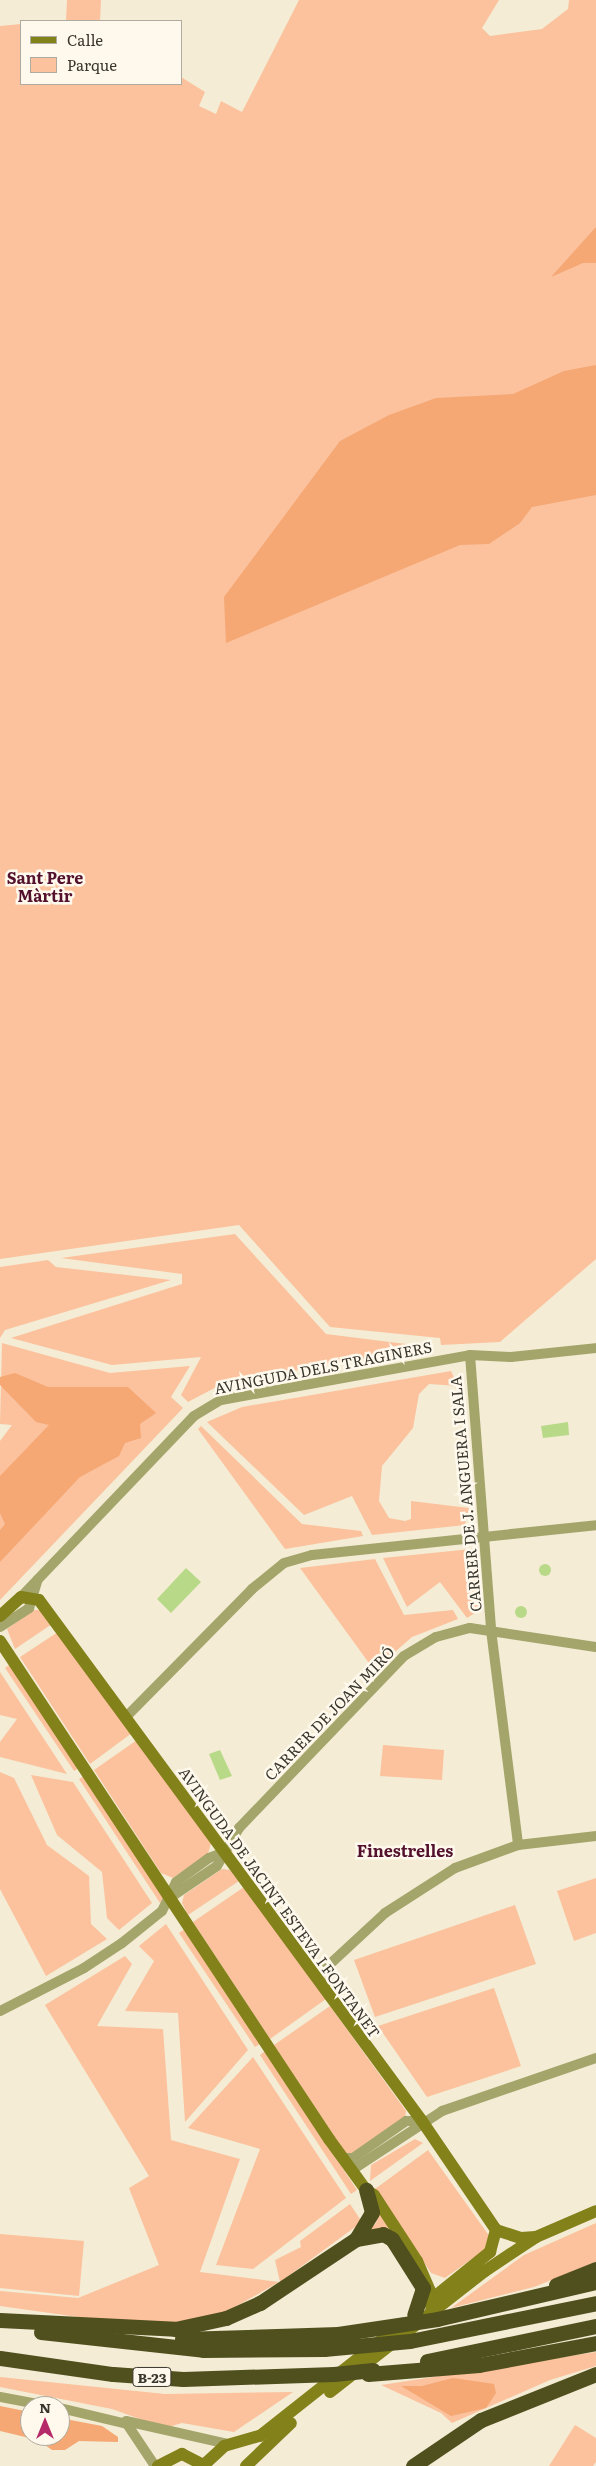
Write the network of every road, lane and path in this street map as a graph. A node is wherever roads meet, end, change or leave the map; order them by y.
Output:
1 (596, 1348) edge
2 (470, 1355) junction
3 (596, 1525) edge
4 (485, 1535) junction
5 (27, 1597) junction
6 (0, 1616) edge
7 (0, 1627) edge
8 (491, 1630) junction
9 (0, 1641) edge
10 (596, 1647) edge
11 (125, 1718) junction
12 (596, 1836) edge
13 (518, 1845) junction
14 (225, 1852) junction
15 (171, 1897) junction
16 (316, 1977) junction
17 (0, 2011) edge
18 (596, 2058) edge
19 (408, 2103) junction
20 (406, 2121) junction
21 (422, 2121) junction
22 (343, 2158) junction
23 (352, 2170) junction
24 (366, 2190) junction
25 (596, 2211) edge
26 (496, 2230) junction
27 (536, 2237) junction
28 (356, 2239) junction
29 (596, 2269) edge
30 (424, 2274) junction
31 (596, 2282) edge
32 (451, 2283) junction
33 (432, 2298) junction
34 (596, 2303) edge
35 (491, 2308) junction
36 (414, 2315) junction
37 (434, 2316) junction
38 (0, 2320) edge
39 (0, 2325) edge
40 (596, 2326) edge
41 (78, 2338) junction
42 (596, 2343) edge
43 (0, 2358) edge
44 (371, 2372) junction
45 (596, 2374) edge
46 (596, 2378) edge
47 (547, 2391) junction
48 (0, 2397) edge
49 (20, 2401) edge
50 (70, 2410) edge
51 (115, 2418) junction
52 (228, 2444) junction
53 (256, 2452) junction
54 (205, 2465) edge
55 (157, 2466) edge
56 (246, 2466) edge
57 (257, 2466) edge
58 (413, 2466) edge

1 - 2 street, AVINGUDA DELS TRAGINERS
2 - 4 street, CARRER DE J. ANGUERA I SALA
2 - 5 street, AVINGUDA DELS TRAGINERS
3 - 4 street
4 - 8 street, CARRER DE J. ANGUERA I SALA
4 - 11 street
5 - 6 street
5 - 7 street
5 - 11 street, AVINGUDA DE JACINT ESTEVA I FONTANET
8 - 10 street, CARRER DE JOAN MIRÓ
8 - 13 street, CARRER DE J. ANGUERA I SALA
8 - 14 street, CARRER DE JOAN MIRÓ
9 - 15 street
11 - 14 street, AVINGUDA DE JACINT ESTEVA I FONTANET
12 - 13 street
13 - 16 street
14 - 15 street, CARRER DE JOAN MIRÓ
14 - 16 street, AVINGUDA DE JACINT ESTEVA I FONTANET
15 - 17 street, CARRER DE JOAN MIRÓ
15 - 22 street
16 - 19 street, AVINGUDA DE JACINT ESTEVA I FONTANET
18 - 21 street
19 - 20 street
19 - 21 street, AVINGUDA DE JACINT ESTEVA I FONTANET
20 - 21 street
20 - 22 street
21 - 23 street
21 - 26 street, AVINGUDA DE JACINT ESTEVA I FONTANET
22 - 23 street
23 - 24 street
24 - 28 highway
24 - 30 street
25 - 27 street
26 - 27 street
26 - 32 street
27 - 37 street
28 - 36 highway
28 - 38 highway
29 - 35 highway
30 - 32 street
30 - 33 street
31 - 35 highway
32 - 33 street
33 - 36 street
33 - 37 street
34 - 41 highway, B-23, bridge
35 - 37 highway
36 - 52 street
37 - 41 highway, bridge
37 - 53 street
39 - 41 highway, B-23
40 - 44 highway
42 - 44 highway
43 - 44 highway, B-23, bridge
45 - 47 highway
46 - 47 highway
47 - 58 highway
48 - 49 street
50 - 51 street
51 - 52 street
51 - 55 street
52 - 54 street
53 - 56 street
53 - 57 street
54 - 55 street

